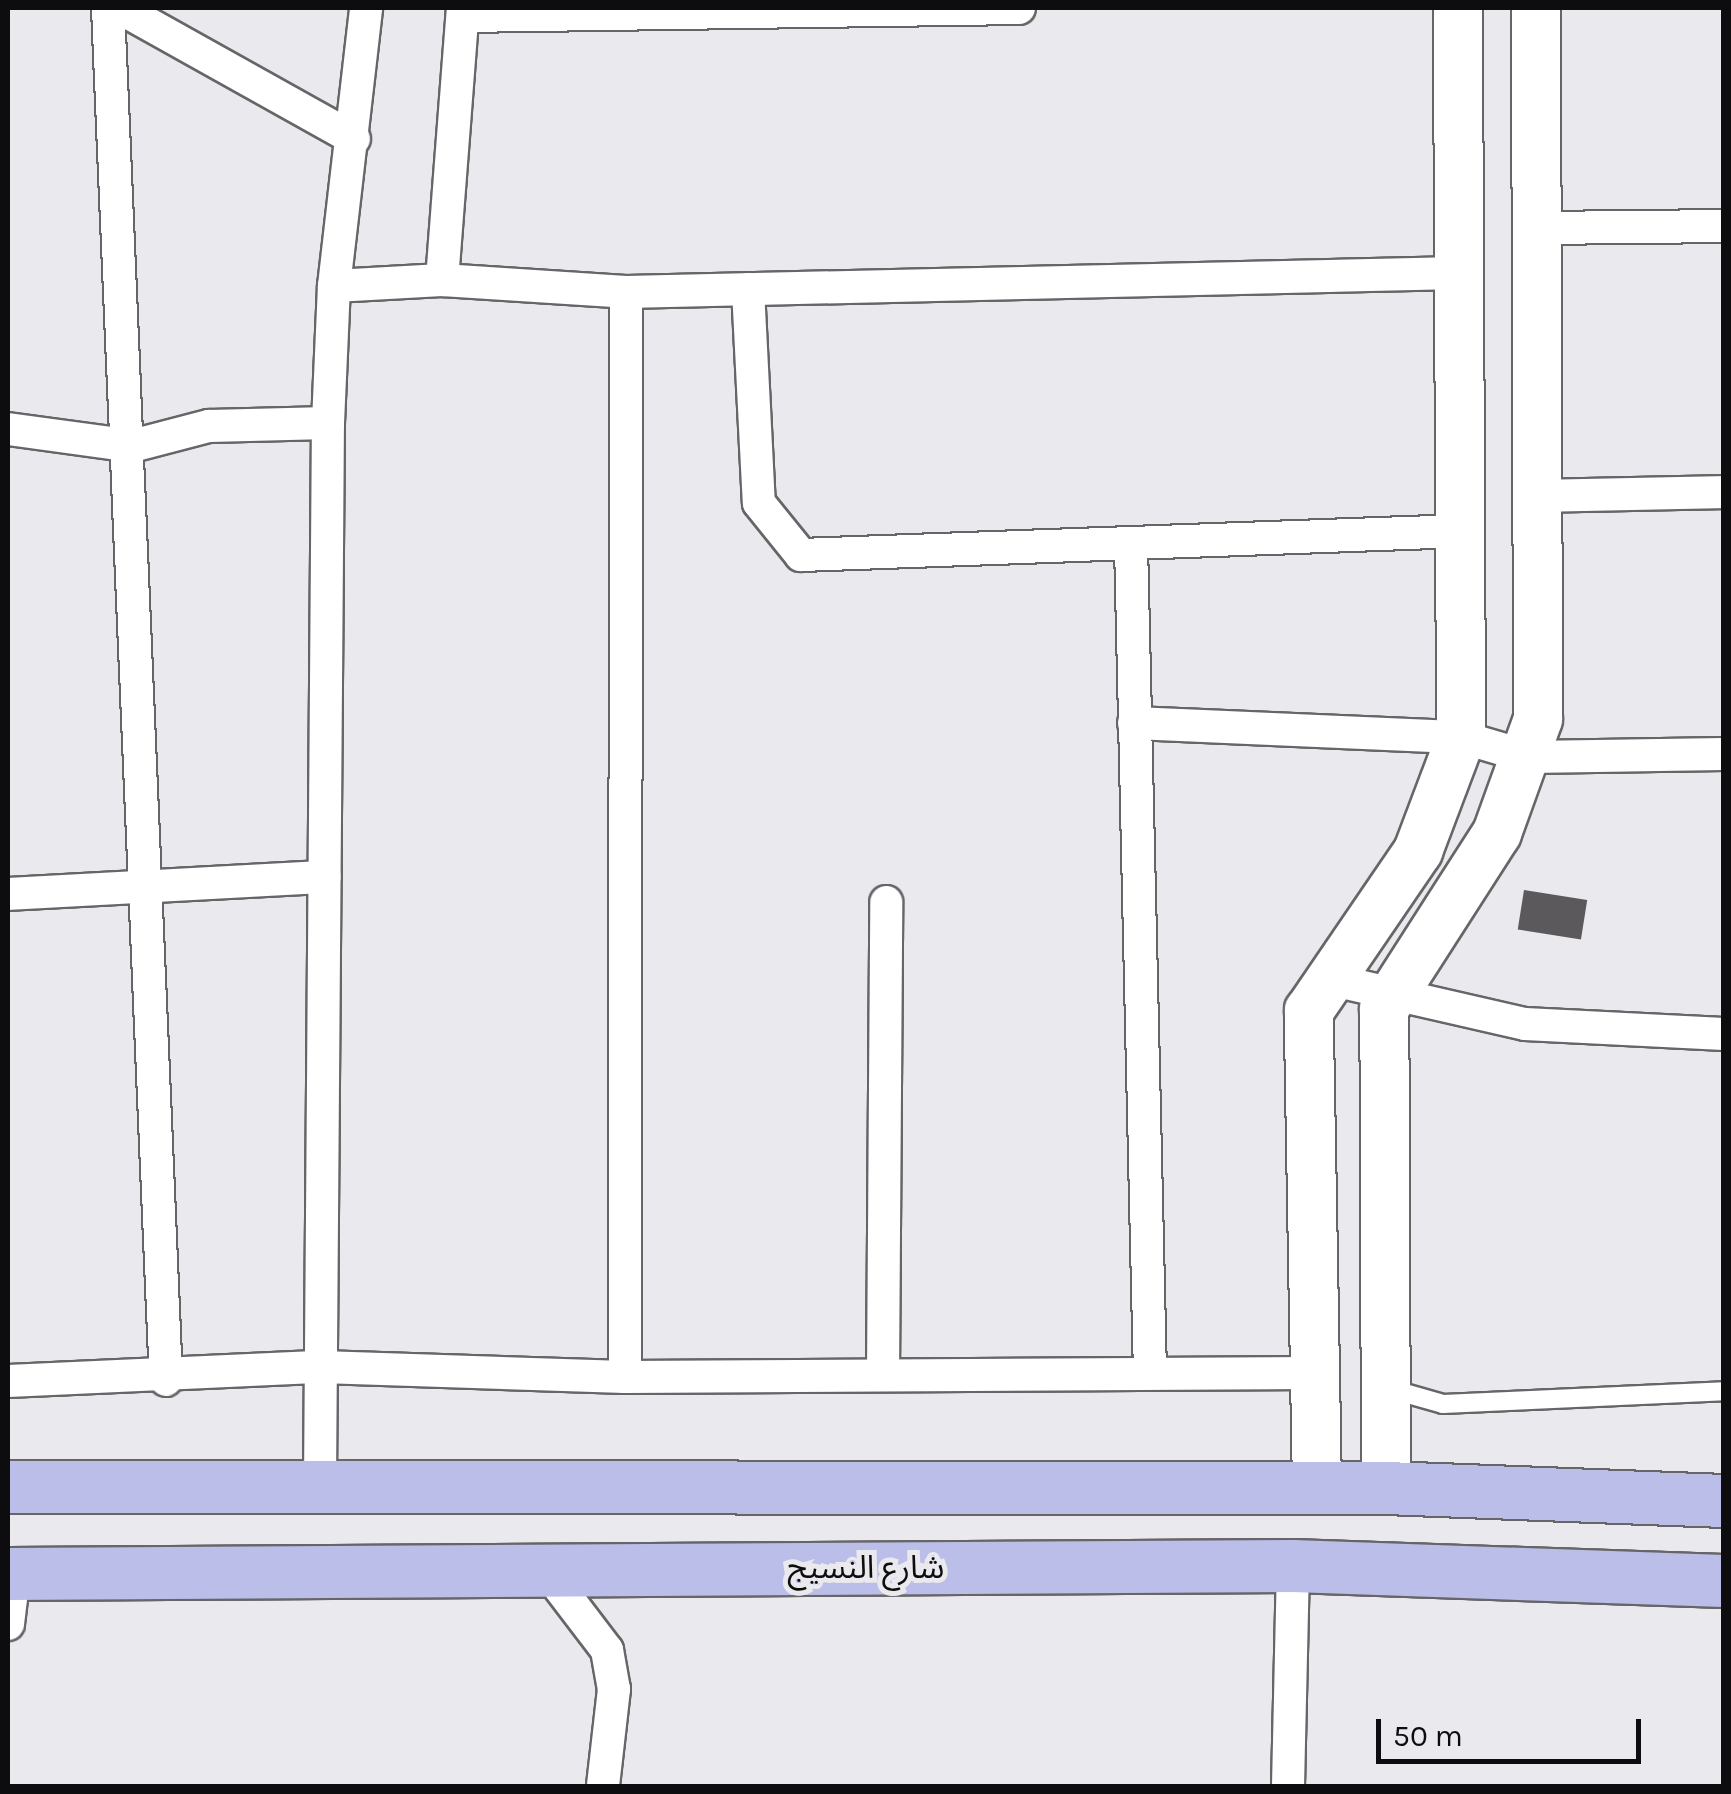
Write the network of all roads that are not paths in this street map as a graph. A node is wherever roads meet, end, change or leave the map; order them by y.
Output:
1 (108, 8) edge
2 (120, 8) edge
3 (366, 8) edge
4 (1019, 8) edge
5 (1458, 8) edge
6 (1536, 8) edge
7 (463, 12) edge
8 (354, 139) junction
9 (1724, 226) edge
10 (1538, 228) junction
11 (1459, 272) junction
12 (442, 280) junction
13 (334, 286) junction
14 (748, 289) junction
15 (626, 292) junction
16 (328, 424) junction
17 (8, 428) edge
18 (132, 446) junction
19 (1724, 492) edge
20 (1540, 496) junction
21 (1462, 531) junction
22 (1130, 544) junction
23 (1134, 723) junction
24 (1460, 737) junction
25 (1724, 754) edge
26 (1529, 756) junction
27 (326, 877) junction
28 (152, 892) junction
29 (8, 894) edge
30 (886, 902) dead end
31 (1324, 978) junction
32 (1388, 992) junction
33 (1724, 1034) edge
34 (321, 1367) junction
35 (1150, 1373) junction
36 (1314, 1373) junction
37 (882, 1375) junction
38 (625, 1377) junction
39 (166, 1380) junction
40 (8, 1381) edge
41 (1386, 1388) junction
42 (1724, 1391) edge
43 (320, 1483) junction
44 (8, 1487) edge
45 (1316, 1488) junction
46 (1386, 1488) junction
47 (1724, 1501) edge
48 (1293, 1566) junction
49 (546, 1570) junction
50 (1724, 1581) edge
51 (10, 1590) edge
52 (602, 1786) edge
53 (1288, 1786) edge

1 - 18 street
2 - 8 street
3 - 8 street
4 - 7 street
5 - 11 street
6 - 10 street
7 - 12 street
8 - 13 street
9 - 10 street
10 - 20 street
11 - 14 street
11 - 21 street
12 - 13 street
12 - 15 street
13 - 16 street
14 - 15 street
14 - 22 street
15 - 38 street
16 - 18 street
16 - 27 street
17 - 18 street
18 - 28 street
19 - 20 street
20 - 26 street
21 - 22 street
21 - 24 street
22 - 23 street
23 - 24 street
23 - 35 street
24 - 26 street
24 - 31 street
25 - 26 street
26 - 32 street
27 - 28 street
27 - 34 street
28 - 29 street
28 - 39 street
30 - 37 street
31 - 32 street
31 - 36 street
32 - 33 street
32 - 41 street
34 - 38 street
34 - 39 street
34 - 43 street
35 - 36 street
35 - 37 street
36 - 45 street
37 - 38 street
39 - 40 street
41 - 42 lane
41 - 46 street
43 - 44 main road
43 - 45 main road
45 - 46 main road
46 - 47 main road
48 - 49 main road, شارع النسيج
48 - 50 main road, شارع النسيج
48 - 53 street
49 - 51 main road, شارع النسيج
49 - 52 street

